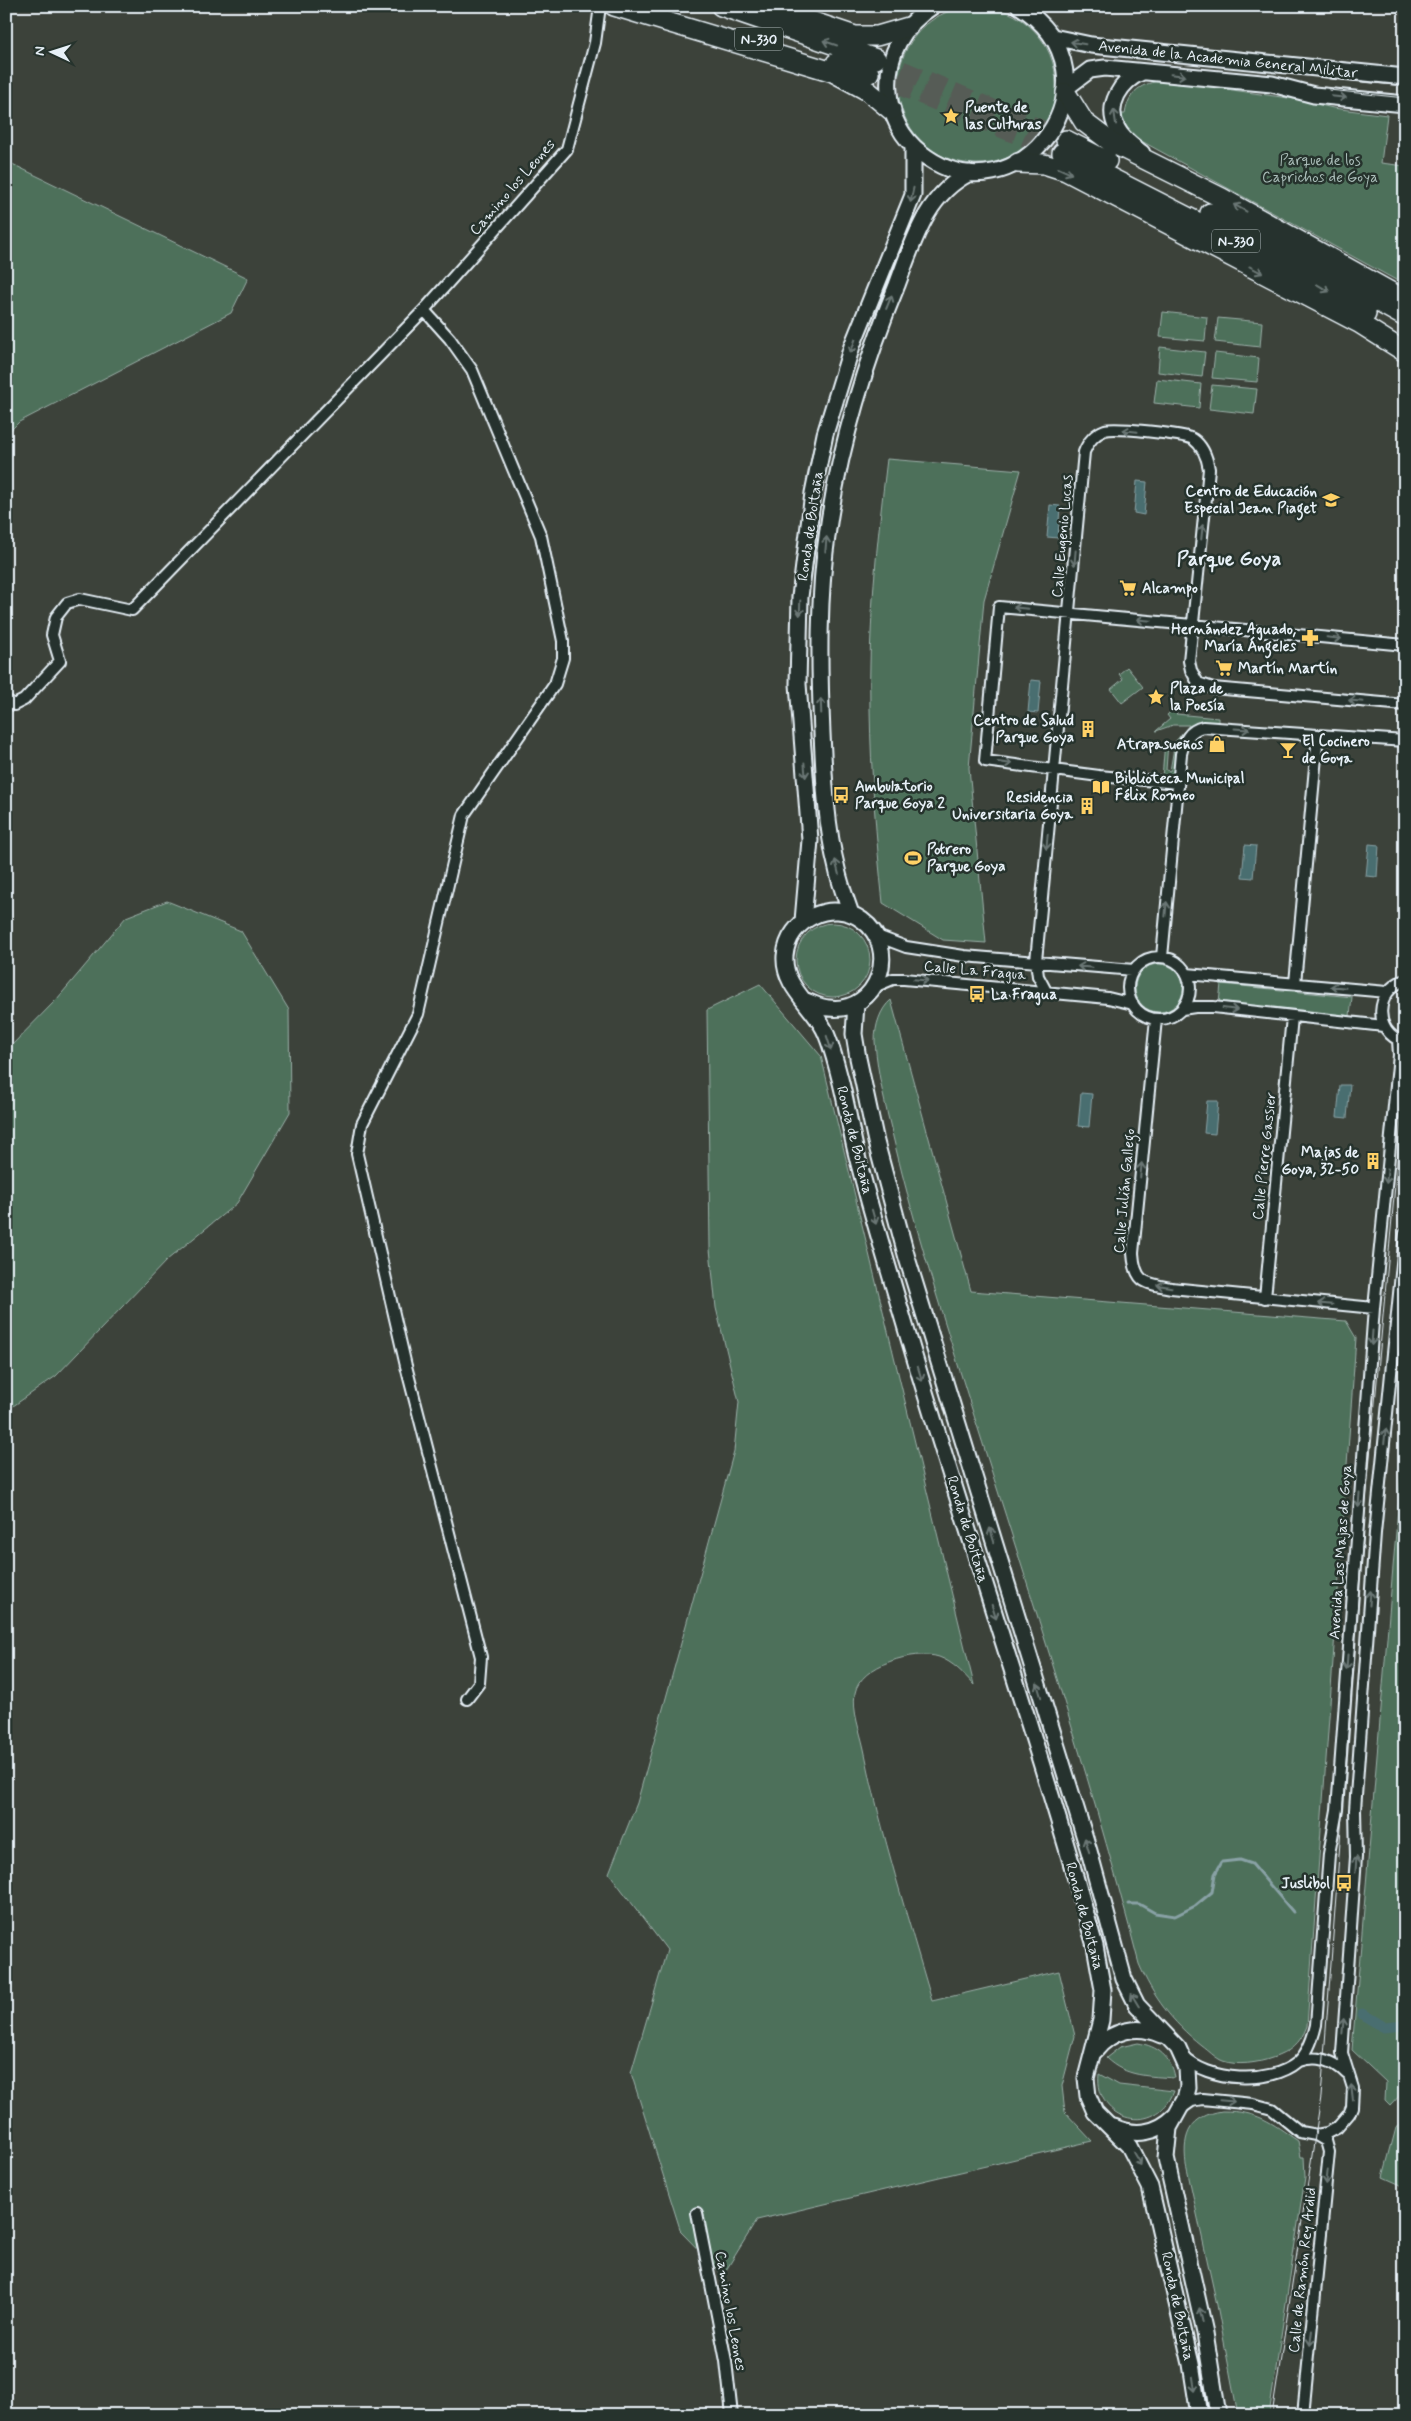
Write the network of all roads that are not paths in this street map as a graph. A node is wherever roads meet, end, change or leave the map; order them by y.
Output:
1 (600, 6) edge
2 (614, 6) edge
3 (648, 6) edge
4 (721, 6) edge
5 (766, 6) edge
6 (933, 6) edge
7 (1019, 6) edge
8 (908, 27) junction
9 (1053, 37) junction
10 (1142, 72) junction
11 (1405, 77) edge
12 (1066, 90) junction
13 (1405, 104) edge
14 (891, 110) junction
15 (913, 147) junction
16 (1018, 163) junction
17 (1156, 166) junction
18 (970, 173) junction
19 (1405, 300) edge
20 (424, 310) junction
21 (1405, 317) edge
22 (1405, 338) edge
23 (1405, 352) edge
24 (1070, 612) junction
25 (1192, 624) junction
26 (1405, 645) edge
27 (6, 700) edge
28 (1405, 705) edge
29 (1318, 735) junction
30 (1405, 741) edge
31 (1054, 769) junction
32 (1178, 783) junction
33 (851, 914) junction
34 (804, 921) junction
35 (877, 936) junction
36 (1162, 957) junction
37 (1036, 962) junction
38 (1134, 970) junction
39 (1187, 974) junction
40 (1405, 977) edge
41 (1295, 983) junction
42 (874, 987) junction
43 (1046, 991) junction
44 (1387, 992) junction
45 (806, 1001) junction
46 (856, 1004) junction
47 (1133, 1004) junction
48 (1182, 1009) junction
49 (1292, 1017) junction
50 (1156, 1019) junction
51 (1384, 1026) junction
52 (1402, 1041) edge
53 (1405, 1234) edge
54 (1265, 1298) junction
55 (1374, 1308) junction
56 (467, 1699) dead end
57 (1166, 2037) junction
58 (1182, 2055) junction
59 (1089, 2061) junction
60 (1299, 2061) junction
61 (1348, 2074) junction
62 (1179, 2112) junction
63 (1106, 2123) junction
64 (1316, 2135) junction
65 (697, 2213) dead end
66 (732, 2415) edge
67 (1199, 2415) edge
68 (1218, 2415) edge
69 (1303, 2415) edge

1 - 20 street, Camino los Leones
2 - 14 highway
3 -> 4 highway, N-330
5 - 8 highway
6 - 8 main road
7 - 9 main road
8 - 14 main road
11 -> 9 main road, Avenida de la Academia General Militar
9 - 12 main road
10 - 12 main road, Avenida de la Academia General Militar
10 -> 13 main road, Avenida de la Academia General Militar
17 -> 10 main road
12 - 16 main road
12 - 17 highway
14 - 15 main road
15 - 18 main road
15 -> 34 main road, Ronda de Boltaña
16 - 18 main road
16 -> 23 highway
19 -> 17 highway
33 -> 18 main road, Ronda de Boltaña
20 - 27 street, Camino los Leones
20 - 56 street
21 -> 22 highway, N-330
25 -> 24 street
25 -> 24 street, Calle Eugenio Lucas
24 - 31 street, Calle Eugenio Lucas
24 -> 31 street
25 -> 26 street
28 -> 25 street, Calle Eugenio Lucas
29 - 30 street
32 -> 29 street
29 - 41 street
31 - 32 street
31 -> 37 street, Calle Eugenio Lucas
36 -> 32 street
33 - 34 main road
33 - 35 main road
34 - 45 main road, Ronda de Boltaña
35 - 37 street, Calle La Fragua
35 - 42 main road
36 - 38 street
36 - 39 street
38 -> 37 street, Calle La Fragua
37 - 43 street, Calle Eugenio Lucas
38 - 47 street
39 - 41 street
39 - 48 street
40 - 44 street
44 -> 41 street
42 -> 43 street, Calle La Fragua
42 - 46 main road
43 - 47 street, Calle La Fragua
44 - 51 street
45 - 46 main road
45 -> 59 main road, Ronda de Boltaña
57 -> 46 main road, Ronda de Boltaña
47 - 50 street
48 -> 49 street
48 - 50 street
49 - 51 street
49 - 54 street, Calle Pierre Gassier
54 -> 50 street, Calle Julián Gallego
51 - 52 street
52 -> 55 street, Avenida Las Majas de Goya
61 -> 53 street
55 -> 54 street, Calle Julián Gallego
55 -> 60 street, Avenida Las Majas de Goya
57 - 58 main road, Ronda de Boltaña
57 - 59 main road
58 - 60 street, Avenida Las Majas de Goya
58 - 62 main road, Ronda de Boltaña
59 - 63 main road, Ronda de Boltaña
60 - 61 street, Avenida Las Majas de Goya
64 -> 61 street
62 - 63 main road
62 -> 64 street
68 -> 62 main road, Ronda de Boltaña
63 -> 67 main road, Ronda de Boltaña
64 -> 69 street, Calle de Ramón Rey Ardid
65 - 66 street, Camino los Leones

